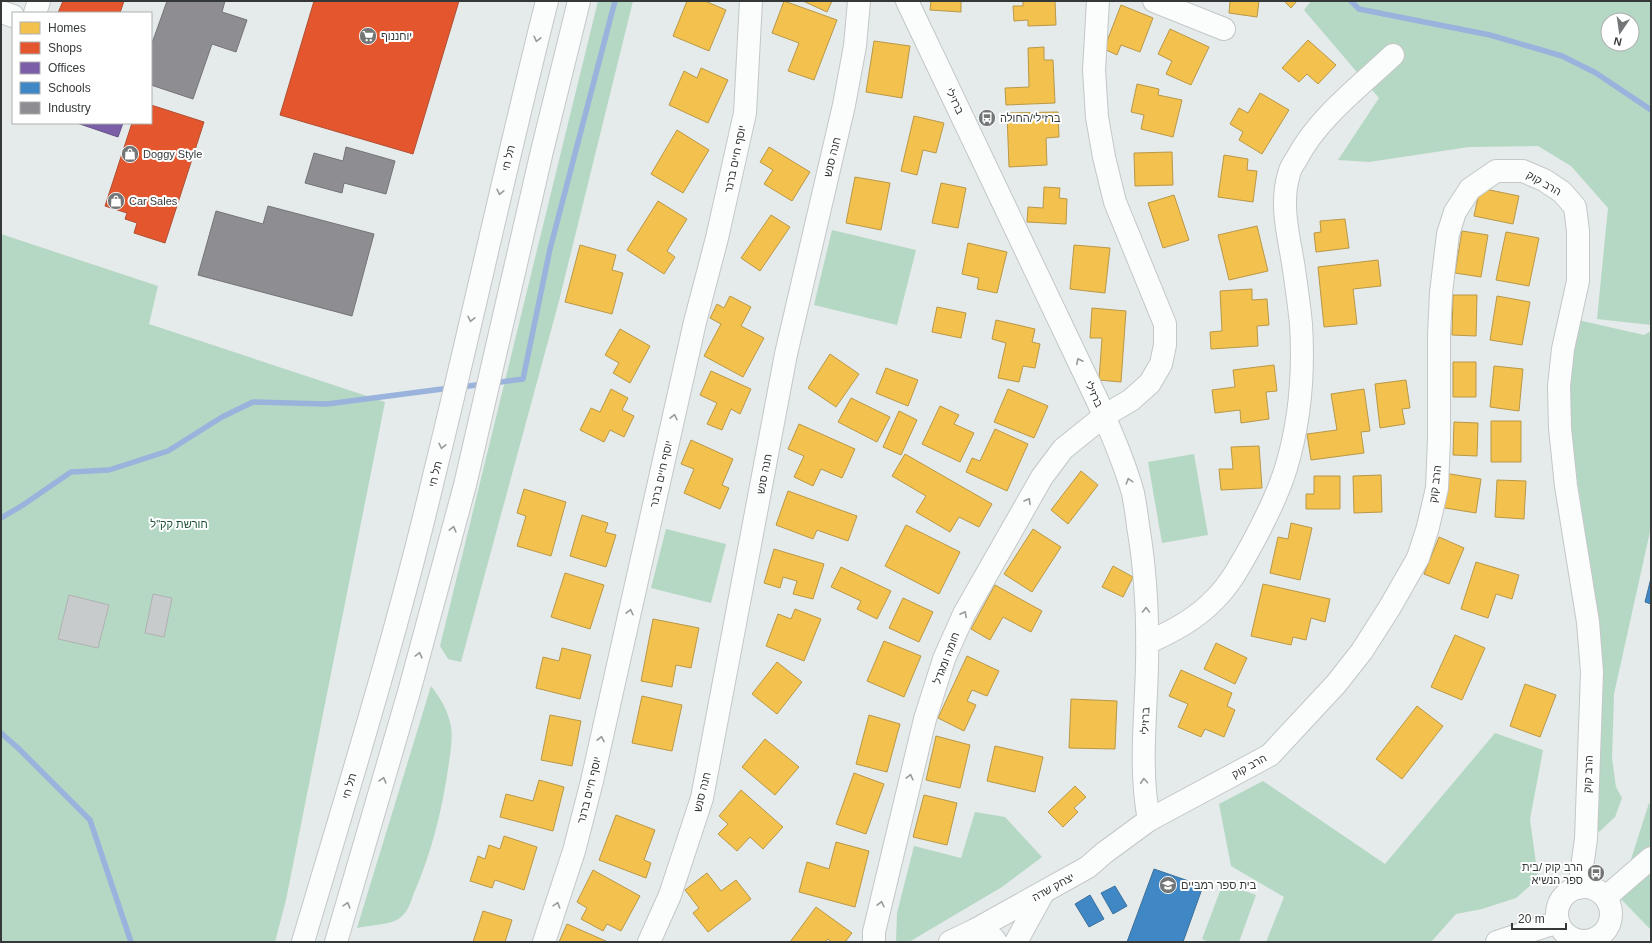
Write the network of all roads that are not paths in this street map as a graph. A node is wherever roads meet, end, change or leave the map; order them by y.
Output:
1 (39, 1) edge
2 (546, 1) edge
3 (579, 1) edge
4 (751, 1) edge
5 (859, 1) edge
6 (906, 1) edge
7 (1098, 1) edge
8 (1154, 1) edge
9 (1, 12) edge
10 (35, 12) edge
11 (12, 16) edge
12 (1224, 29) dead end
13 (1393, 55) dead end
14 (1104, 416) junction
15 (1147, 643) junction
16 (1149, 820) junction
17 (1651, 858) edge
18 (1579, 888) junction
19 (1042, 893) junction
20 (1606, 898) junction
21 (1558, 922) junction
22 (975, 930) junction
23 (1595, 941) edge
24 (303, 942) edge
25 (336, 942) edge
26 (544, 942) edge
27 (650, 942) edge
28 (874, 942) edge
29 (950, 942) edge
30 (996, 942) edge
31 (1016, 942) edge
32 (1497, 942) edge

1 - 10 main road
2 -> 24 main road, תל חי
25 -> 3 main road
26 -> 4 main road, יוסף חיים ברנר
5 - 27 main road, חנה סנש
14 -> 6 main road, ברזילי
7 - 14 main road, חומה ומגדל
8 - 12 main road
9 - 11 main road
13 - 15 main road
15 -> 14 main road, ברזילי
28 -> 14 main road, חומה ומגדל
16 -> 15 main road, ברזילי
16 - 18 main road, הרב קוק
16 - 19 main road, יצחק שדה
17 - 20 main road
18 - 20 main road
18 - 21 main road
19 - 22 main road, יצחק שדה
19 - 31 main road
20 - 23 main road
21 - 23 main road
21 - 32 main road
22 - 29 main road, יצחק שדה
22 - 30 main road

